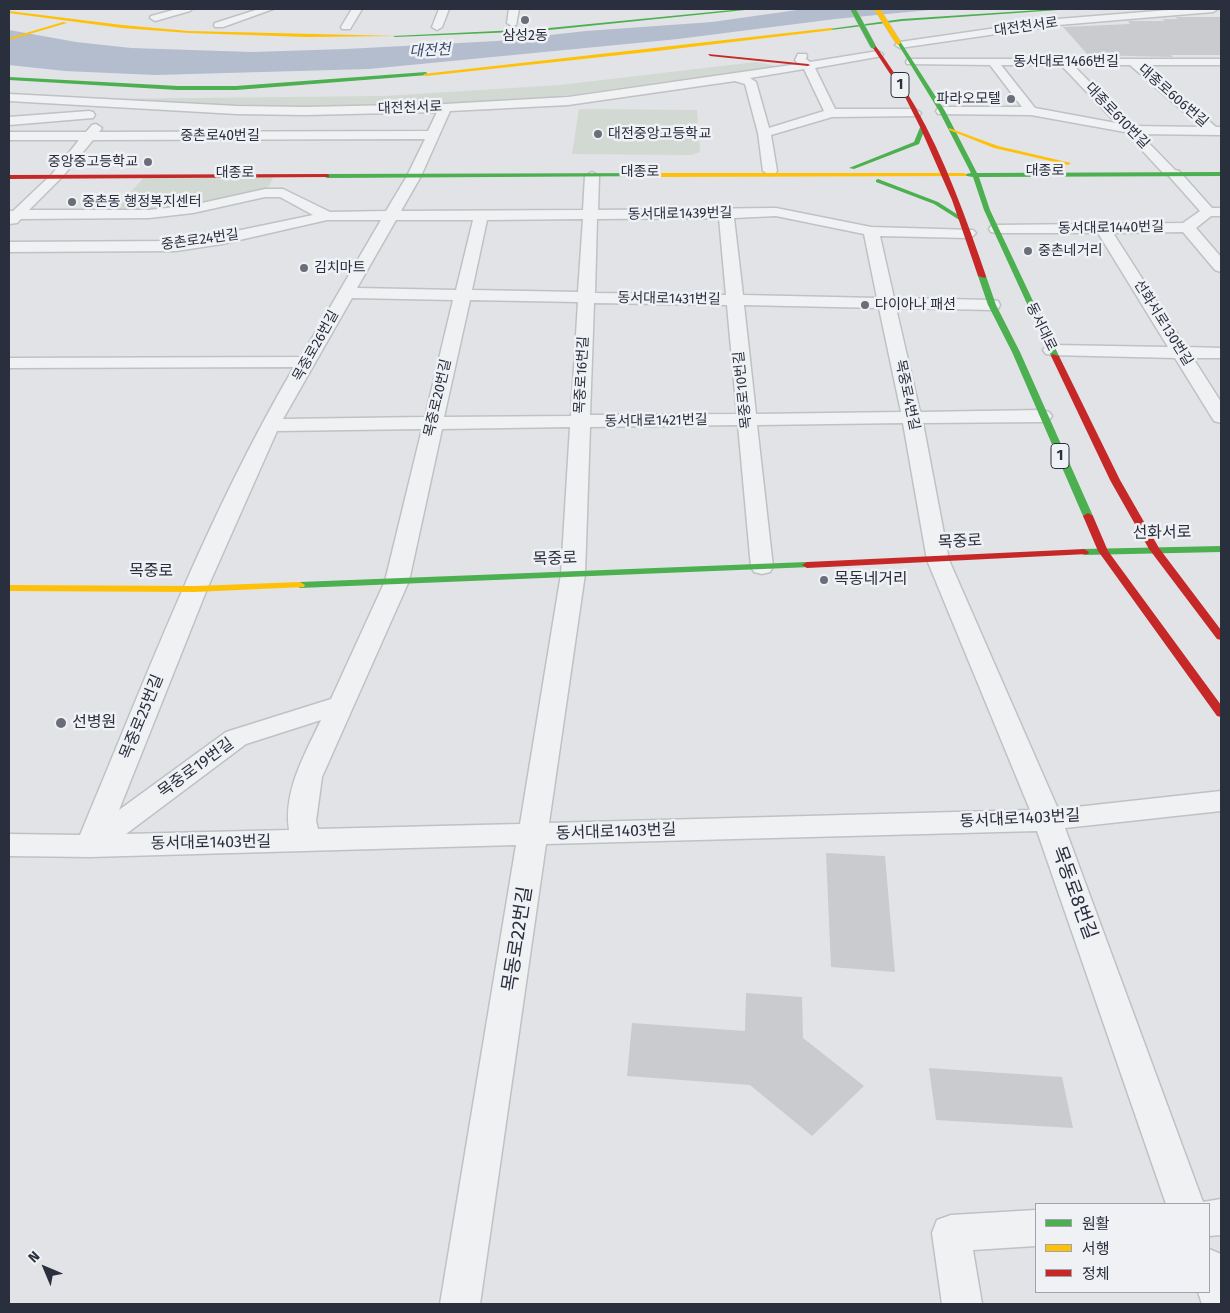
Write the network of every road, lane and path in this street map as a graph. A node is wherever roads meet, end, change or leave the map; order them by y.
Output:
1 (187, 9) edge
2 (268, 9) edge
3 (357, 9) edge
4 (444, 9) edge
5 (514, 9) edge
6 (673, 9) edge
7 (737, 9) edge
8 (753, 9) edge
9 (853, 9) edge
10 (877, 9) edge
11 (1071, 9) edge
12 (1213, 9) edge
13 (651, 10) edge
14 (9, 12) edge
15 (583, 14) edge
16 (151, 18) joint
17 (74, 20) junction
18 (547, 21) junction
19 (512, 23) junction
20 (219, 25) junction
21 (436, 26) junction
22 (1028, 26) junction
23 (346, 27) junction
24 (932, 29) dead end
25 (906, 33) dead end
26 (9, 40) edge
27 (861, 41) dead end
28 (899, 44) junction
29 (793, 49) dead end
30 (810, 49) joint
31 (657, 50) junction
32 (776, 50) dead end
33 (875, 50) junction
34 (707, 55) junction
35 (911, 62) junction
36 (993, 62) junction
37 (1064, 62) junction
38 (1133, 62) junction
39 (1221, 62) edge
40 (808, 65) junction
41 (736, 77) junction
42 (9, 79) edge
43 (236, 88) junction
44 (9, 96) edge
45 (116, 103) junction
46 (445, 108) junction
47 (1031, 111) junction
48 (942, 112) junction
49 (831, 113) junction
50 (915, 113) junction
51 (105, 117) junction
52 (9, 121) edge
53 (924, 126) junction
54 (951, 129) junction
55 (1132, 130) junction
56 (1217, 131) edge
57 (764, 133) junction
58 (432, 135) junction
59 (9, 136) edge
60 (89, 136) junction
61 (846, 171) junction
62 (1096, 171) junction
63 (1171, 172) junction
64 (1221, 172) edge
65 (9, 173) edge
66 (771, 173) junction
67 (944, 173) junction
68 (974, 173) junction
69 (415, 174) junction
70 (1112, 174) junction
71 (56, 175) junction
72 (817, 175) junction
73 (592, 176) junction
74 (9, 178) edge
75 (1021, 188) dead end
76 (775, 202) junction
77 (1215, 212) edge
78 (590, 214) junction
79 (726, 214) junction
80 (390, 215) junction
81 (481, 215) junction
82 (328, 216) junction
83 (12, 218) edge
84 (965, 226) junction
85 (1187, 227) junction
86 (996, 229) junction
87 (1104, 229) junction
88 (871, 231) junction
89 (9, 247) edge
90 (1221, 267) edge
91 (346, 293) junction
92 (462, 295) junction
93 (586, 297) junction
94 (734, 300) junction
95 (886, 303) junction
96 (992, 305) junction
97 (1052, 350) junction
98 (1182, 352) junction
99 (1221, 353) edge
100 (308, 362) junction
101 (9, 363) edge
102 (1042, 416) junction
103 (1221, 417) edge
104 (912, 418) junction
105 (746, 420) junction
106 (580, 422) junction
107 (432, 423) junction
108 (270, 425) junction
109 (1154, 549) junction
110 (1221, 549) edge
111 (1102, 551) junction
112 (938, 560) junction
113 (762, 567) junction
114 (573, 574) junction
115 (397, 581) junction
116 (9, 588) edge
117 (194, 589) junction
118 (1221, 637) edge
119 (342, 704) junction
120 (1221, 713) edge
121 (1221, 801) edge
122 (1048, 820) junction
123 (534, 834) junction
124 (304, 840) junction
125 (9, 845) edge
126 (90, 846) junction
127 (1185, 1203) edge
128 (1035, 1228) edge
129 (1210, 1271) edge
130 (1221, 1301) edge
131 (460, 1304) edge
132 (962, 1304) edge

1 - 16 street
2 - 20 street
3 - 23 street
4 - 21 street
5 - 19 street
6 - 13 main road
7 - 18 main road
8 - 17 main road
9 - 33 main road, 1, bridge
10 - 28 main road, 동서대로 / 1, bridge
11 - 31 main road
12 - 22 street, 대전천서로
13 - 15 main road
14 - 17 main road
15 - 18 main road
16 - 20 main road
17 - 26 main road
18 - 19 main road
19 - 21 main road
20 - 23 main road
21 - 23 main road
22 - 24 street
22 - 28 street, 대전천서로
25 - 27 street
28 - 35 main road, 동서대로 / 1
29 - 30 main road
30 - 40 street
31 - 34 main road
31 - 43 main road
32 - 34 main road
33 - 40 street, 대전천서로
33 - 50 main road, 1
34 - 40 main road
35 - 36 street, 동서대로1466번길
35 - 48 main road, 동서대로 / 1
36 - 37 street, 동서대로1466번길
36 - 47 street
37 - 38 street, 동서대로1466번길
37 - 55 street, 대종로610번길
38 - 39 street, 동서대로1466번길
38 - 56 street, 대종로606번길
40 - 41 street, 대전천서로
40 - 49 street
41 - 46 street, 대전천서로
41 - 57 street
42 - 43 main road
43 - 44 main road
44 - 45 street, 대전천서로
45 - 46 street, 대전천서로
45 - 51 street
46 - 58 street, 목중로26번길
47 - 48 street
47 - 55 street
48 - 54 main road, 동서대로 / 1
49 - 50 street
49 - 57 street
50 - 53 main road, 1
51 - 52 street
51 - 60 street
53 - 61 main road
53 - 67 main road, 1
54 - 62 main road
54 - 68 main road, 동서대로 / 1
55 - 56 street
55 - 63 street, 대종로610번길
57 - 66 street
58 - 60 street, 중촌로40번길
58 - 69 street, 목중로26번길
59 - 60 street, 중촌로40번길
60 - 71 street
61 - 66 main road, 대종로
61 - 67 main road, 대종로
62 - 63 main road, 대종로
62 - 68 main road, 대종로
63 - 64 main road, 대종로
63 - 70 main road, 대종로
63 - 77 street, 대종로610번길
65 - 71 main road, 대종로
66 - 69 main road, 대종로
66 - 72 main road, 대종로
66 - 73 main road, 대종로
66 - 76 street
67 - 68 main road, 대종로
67 - 72 main road, 대종로
67 - 84 main road, 1
68 - 70 main road, 대종로
68 - 86 main road, 동서대로 / 1
69 - 71 main road, 대종로
69 - 73 main road, 대종로
69 - 80 street, 목중로26번길
70 - 75 main road
71 - 74 main road, 대종로
71 - 83 street
72 - 84 main road
73 - 78 street, 목중로16번길
76 - 79 street, 동서대로1439번길
76 - 88 street, 동서대로1439번길
77 - 85 street, 동서대로1440번길
78 - 79 street, 동서대로1439번길
78 - 81 street, 동서대로1439번길
78 - 93 street, 목중로16번길
79 - 94 street, 목중로10번길
80 - 81 street, 동서대로1439번길
80 - 82 street, 중촌로24번길
80 - 91 street, 목중로26번길
81 - 92 street, 목중로20번길
82 - 83 street
82 - 89 street, 중촌로24번길
84 - 88 street, 동서대로1439번길
84 - 96 main road, 1
85 - 87 street, 동서대로1440번길
85 - 90 street
86 - 87 street, 동서대로1440번길
86 - 97 main road, 동서대로 / 1
87 - 98 street, 선화서로130번길
88 - 95 street, 목중로4번길
91 - 92 street, 동서대로1431번길
91 - 100 street, 목중로26번길
92 - 93 street, 동서대로1431번길
92 - 107 street, 목중로20번길
93 - 94 street, 동서대로1431번길
93 - 106 street, 목중로16번길
94 - 95 street, 동서대로1431번길
94 - 105 street, 목중로10번길
95 - 96 street, 동서대로1431번길
95 - 104 street, 목중로4번길
96 - 102 main road, 1
97 - 98 street
97 - 109 main road, 동서대로 / 1
98 - 99 street
98 - 103 street, 선화서로130번길
100 - 101 street
100 - 108 street, 목중로26번길
102 - 104 street, 동서대로1421번길
102 - 111 main road, 1
104 - 105 street, 동서대로1421번길
104 - 112 street, 목중로4번길
105 - 106 street, 동서대로1421번길
105 - 113 street, 목중로10번길
106 - 107 street, 동서대로1421번길
106 - 114 street, 목중로16번길
107 - 108 street, 동서대로1421번길
107 - 115 street, 목중로20번길
108 - 117 street, 목중로26번길
109 - 110 main road, 선화서로
109 - 111 main road, 선화서로
109 - 118 main road, 동서대로 / 1
111 - 112 main road, 목중로
111 - 120 main road, 1
112 - 113 main road, 목중로
112 - 122 street, 목동로8번길
113 - 114 main road, 목중로
114 - 115 main road, 목중로
114 - 123 street, 목동로22번길
115 - 117 main road, 목중로
115 - 119 street
116 - 117 main road, 목중로
117 - 126 street, 목중로25번길
119 - 124 street
119 - 126 street, 목중로19번길
121 - 122 street, 동서대로1403번길
122 - 123 street, 동서대로1403번길
122 - 127 street, 목동로8번길
123 - 124 street, 동서대로1403번길
123 - 131 street, 목동로22번길
124 - 126 street, 동서대로1403번길
125 - 126 street, 동서대로1403번길
128 - 132 street
129 - 130 street

